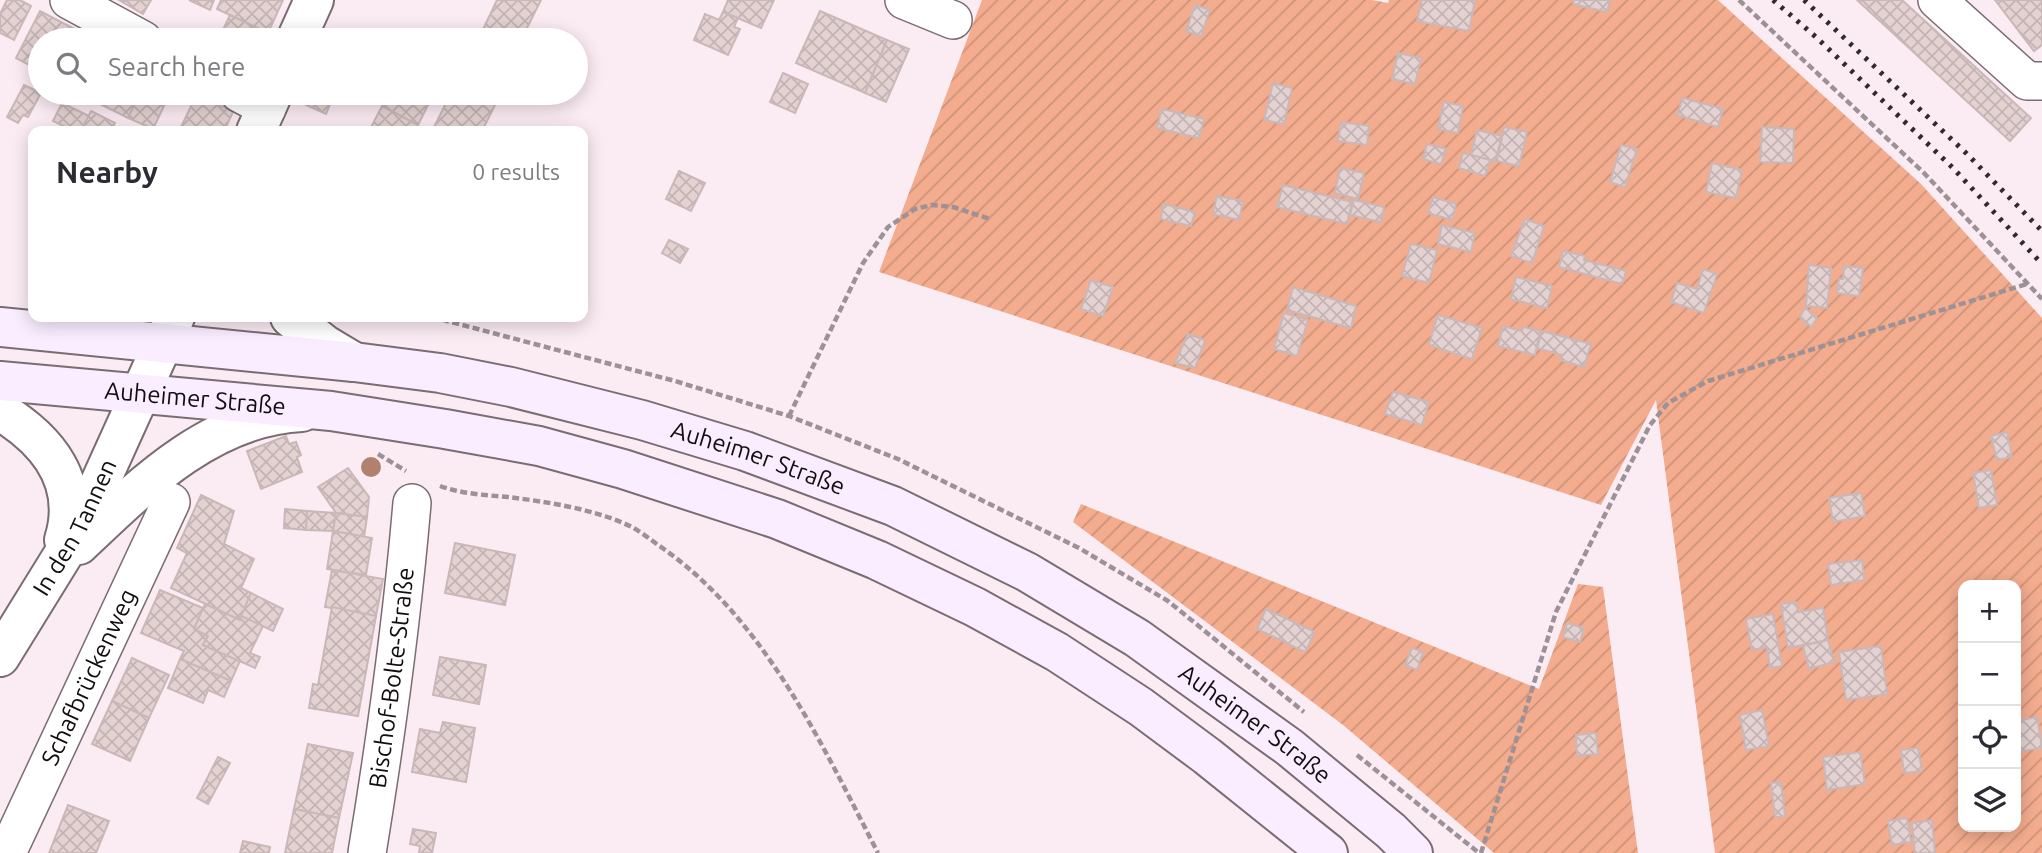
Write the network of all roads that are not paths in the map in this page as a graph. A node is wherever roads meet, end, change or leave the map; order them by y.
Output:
1 (69, 0) edge
2 (314, 0) edge
3 (904, 0) edge
4 (1937, 0) edge
5 (953, 20) dead end
6 (121, 28) edge
7 (301, 28) edge
8 (2042, 81) edge
9 (296, 322) edge
10 (0, 327) edge
11 (169, 330) edge
12 (354, 362) junction
13 (0, 381) edge
14 (140, 393) junction
15 (0, 411) edge
16 (331, 411) junction
17 (419, 487) road end
18 (171, 502) dead end
19 (55, 569) junction
20 (0, 657) edge
21 (7, 853) edge
22 (367, 853) edge
23 (1328, 853) edge
24 (1413, 853) edge

1 - 6 street
2 - 7 street
3 - 5 street
4 - 8 street
9 - 12 street
10 - 11 main road, Auheimer Straße
11 - 12 main road, Auheimer Straße
11 - 14 street, In den Tannen
12 - 24 main road, Auheimer Straße
13 - 14 main road, Auheimer Straße
14 - 16 main road, Auheimer Straße
14 - 19 street, In den Tannen
15 - 19 street
16 - 19 street
16 - 23 main road, Auheimer Straße
17 - 22 street, Bischof-Bolte-Straße
18 - 21 street, Schafbrückenweg
19 - 20 street, In den Tannen

